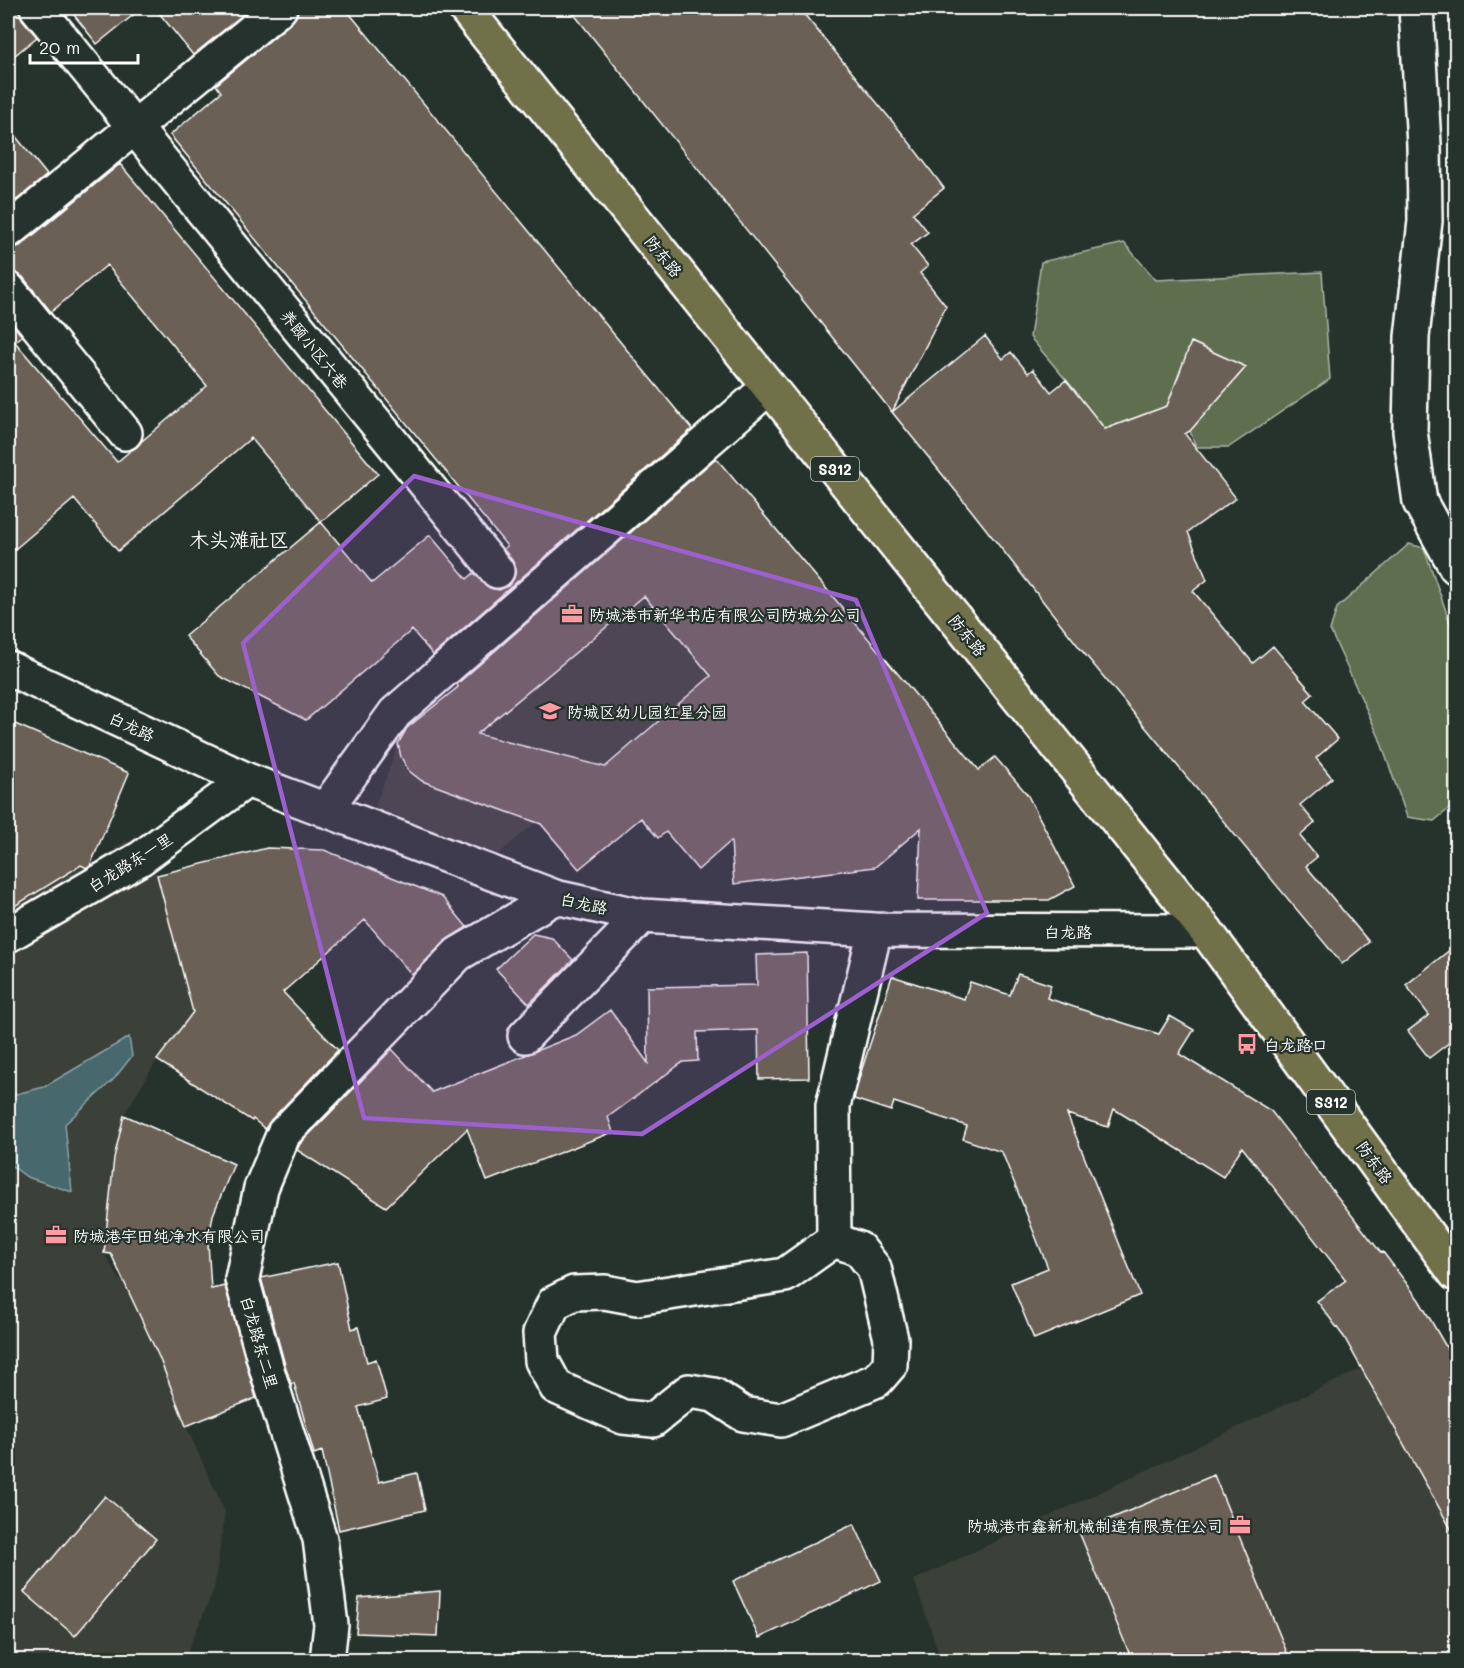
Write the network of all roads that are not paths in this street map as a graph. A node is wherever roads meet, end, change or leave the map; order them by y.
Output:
1 (37, 8) edge
2 (280, 8) edge
3 (465, 8) edge
4 (1416, 8) edge
5 (134, 127) junction
6 (8, 231) edge
7 (8, 289) edge
8 (769, 387) junction
9 (125, 433) dead end
10 (1456, 567) edge
11 (496, 571) dead end
12 (8, 668) edge
13 (247, 780) junction
14 (325, 810) junction
15 (555, 897) junction
16 (642, 916) junction
17 (875, 930) junction
18 (1206, 931) junction
19 (8, 935) edge
20 (525, 1036) dead end
21 (834, 1240) junction
22 (1456, 1274) edge
23 (327, 1660) edge

1 - 5 street, 养颐小区六巷
2 - 5 street
3 - 8 main road, 防东路 / S312
4 - 10 street
5 - 6 street
5 - 11 street, 养颐小区六巷
7 - 9 street
8 - 14 street
8 - 18 main road, 防东路 / S312
12 - 13 street, 白龙路
13 - 14 street, 白龙路
13 - 19 street, 白龙路东一里
14 - 15 street, 白龙路
15 - 16 street, 白龙路
15 - 23 street, 白龙路东二里
16 - 17 street, 白龙路
16 - 20 street
17 - 18 street, 白龙路
17 - 21 street
18 - 22 main road, 防东路 / S312
21 - 21 street

